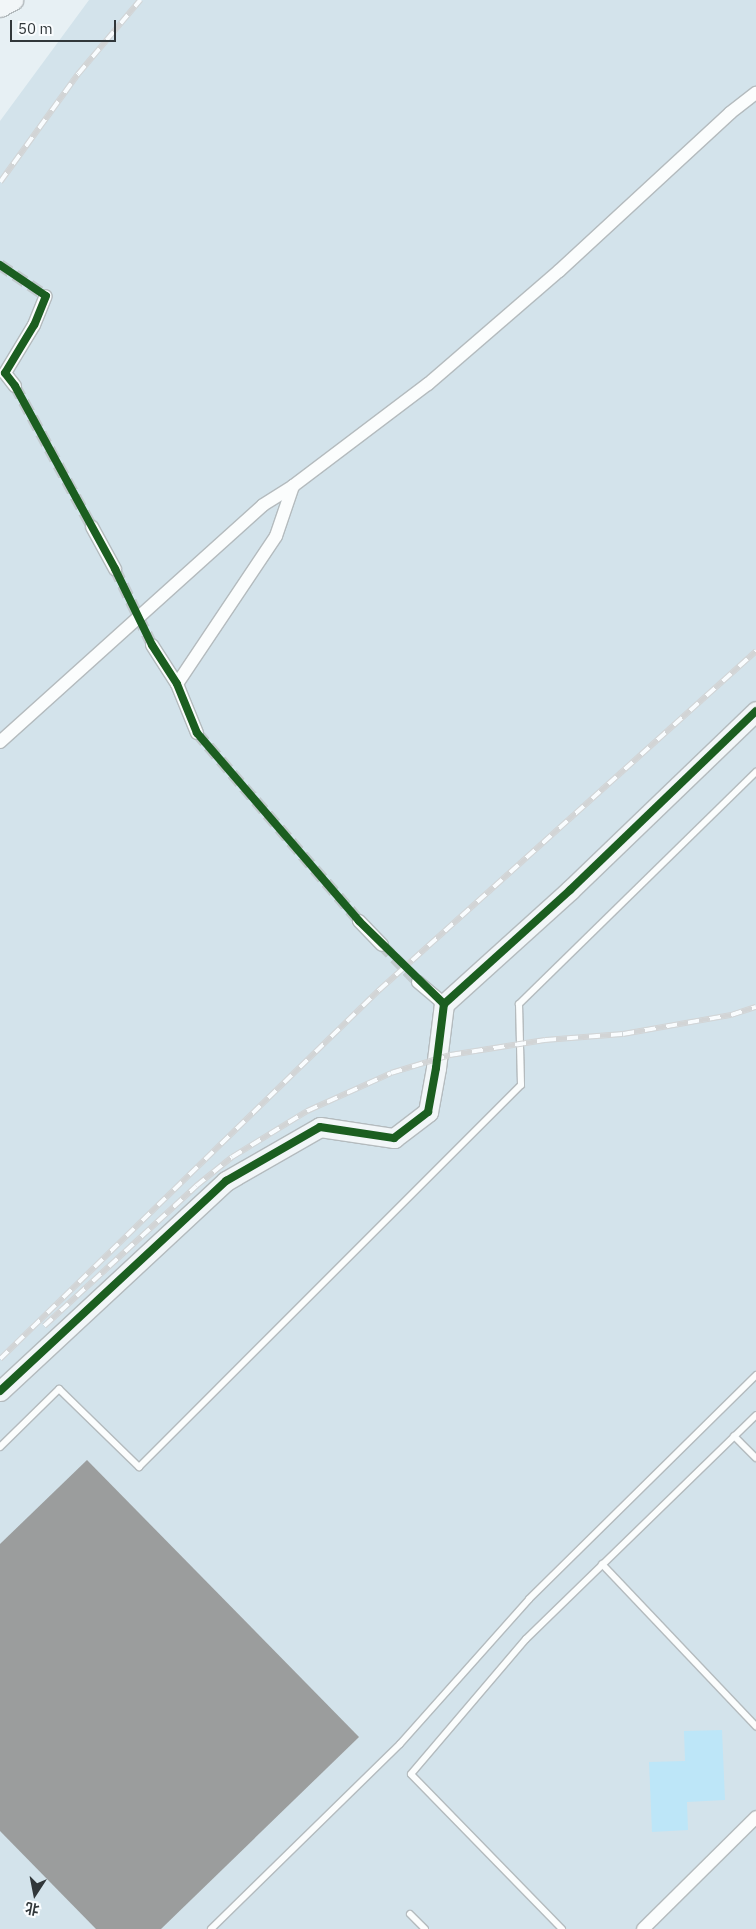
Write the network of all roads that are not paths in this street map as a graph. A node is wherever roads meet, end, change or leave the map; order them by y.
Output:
1 (13, 0) edge
2 (0, 7) edge
3 (756, 93) edge
4 (46, 296) dead end
5 (14, 386) tunnel mouth
6 (293, 486) junction
7 (92, 528) tunnel mouth
8 (115, 570) tunnel mouth
9 (152, 644) tunnel mouth
10 (177, 684) junction
11 (756, 711) edge
12 (198, 733) tunnel mouth
13 (0, 742) edge
14 (756, 772) edge
15 (358, 921) tunnel mouth
16 (382, 945) tunnel mouth
17 (418, 982) tunnel mouth
18 (444, 1004) junction
19 (756, 1375) edge
20 (0, 1391) edge
21 (756, 1415) edge
22 (734, 1436) junction
23 (0, 1447) edge
24 (756, 1458) edge
25 (602, 1564) junction
26 (756, 1726) edge
27 (756, 1817) edge
28 (410, 1914) dead end
29 (211, 1929) edge
30 (425, 1929) edge
31 (562, 1929) edge
32 (643, 1929) edge

1 - 2 street
3 - 6 street
4 - 5 street
6 - 10 street
6 - 13 street
7 - 8 street
9 - 10 street
10 - 12 street
11 - 18 street
14 - 23 lane
15 - 16 street
17 - 18 street
18 - 20 street
19 - 29 lane
21 - 22 lane
22 - 24 lane
22 - 25 lane
25 - 26 lane
25 - 31 lane
27 - 32 street
28 - 30 lane

